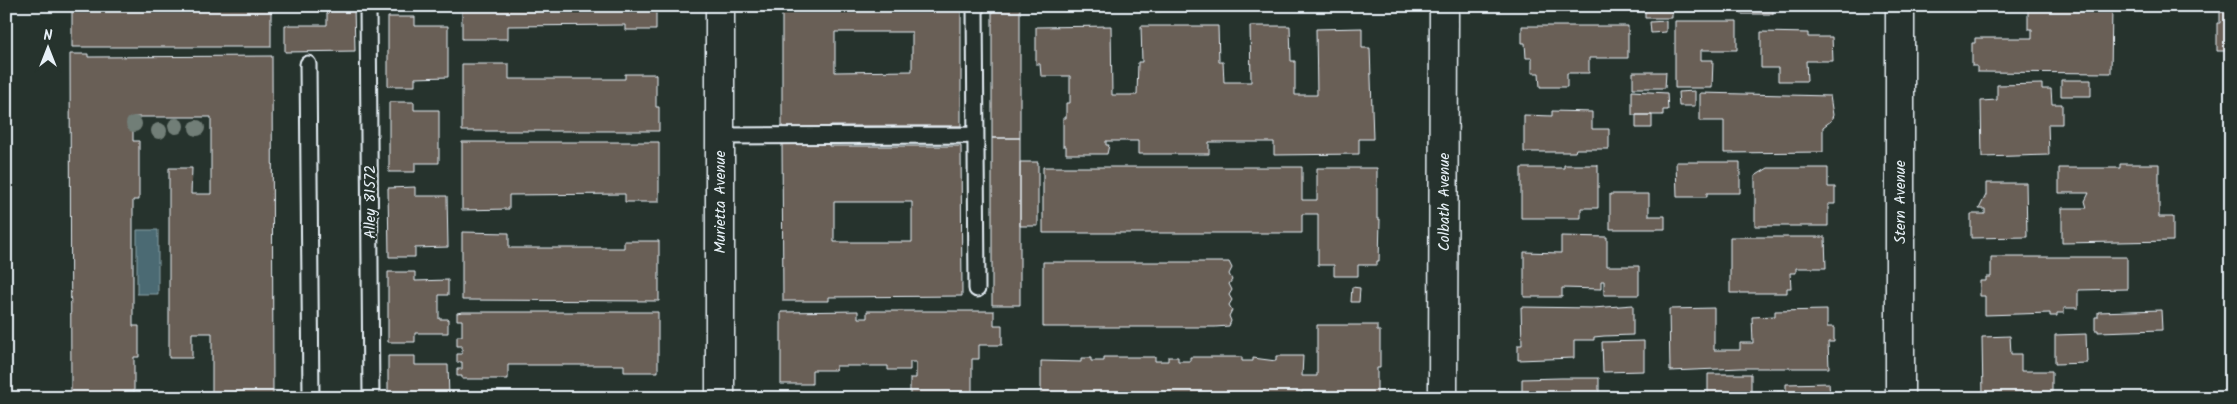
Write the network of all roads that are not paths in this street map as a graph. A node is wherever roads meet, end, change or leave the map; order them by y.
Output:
1 (368, 6) edge
2 (720, 6) edge
3 (975, 6) edge
4 (1444, 6) edge
5 (1900, 6) edge
6 (308, 64) dead end
7 (976, 135) junction
8 (720, 136) junction
9 (977, 288) dead end
10 (311, 398) edge
11 (371, 398) edge
12 (720, 398) edge
13 (1443, 398) edge
14 (1900, 398) edge

1 - 11 lane, Alley 81572
2 - 8 street, Murietta Avenue
3 - 7 lane
4 - 13 street, Colbath Avenue
5 - 14 street, Stern Avenue
6 - 10 lane
7 - 8 lane
7 - 9 lane
8 - 12 street, Murietta Avenue

